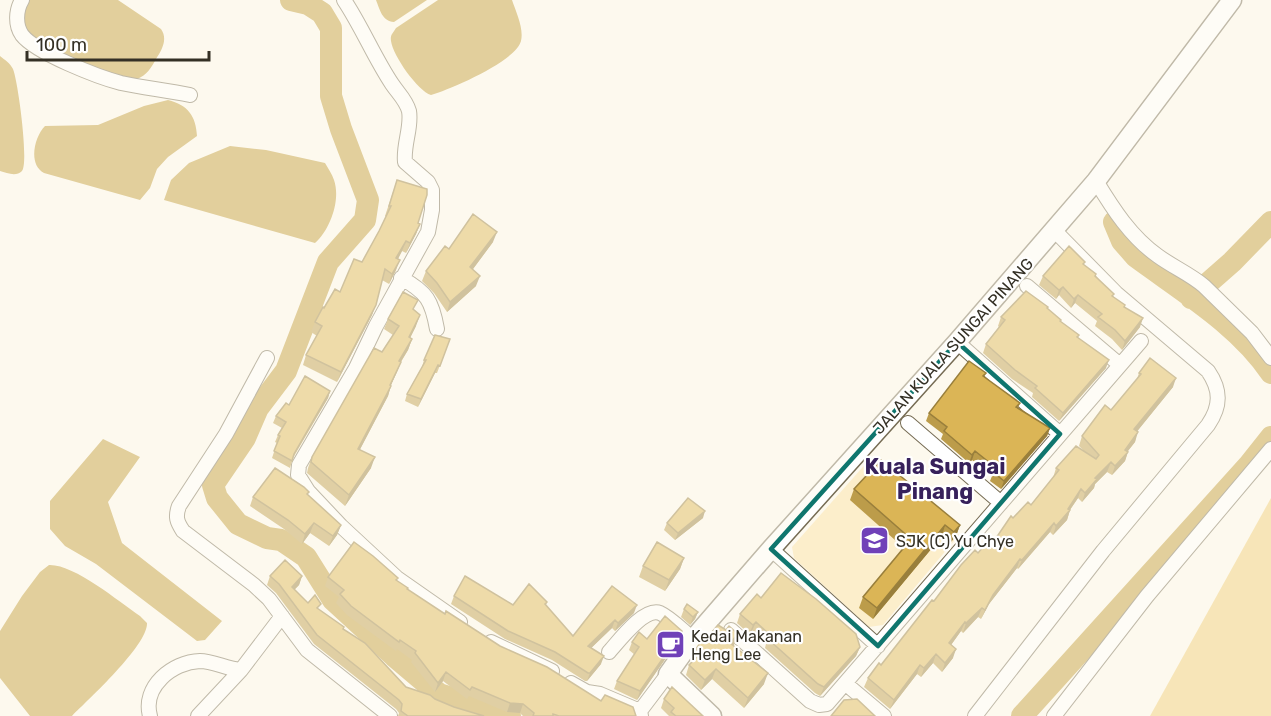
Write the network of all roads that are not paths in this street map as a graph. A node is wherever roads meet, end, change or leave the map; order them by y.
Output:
1 (22, 0) edge
2 (344, 0) edge
3 (1233, 0) edge
4 (190, 95) dead end
5 (1096, 181) junction
6 (1055, 231) junction
7 (401, 278) junction
8 (1027, 286) dead end
9 (437, 329) dead end
10 (1141, 341) dead end
11 (957, 342) junction
12 (267, 358) dead end
13 (1271, 358) edge
14 (1120, 365) junction
15 (908, 423) dead end
16 (1060, 434) junction
17 (1271, 449) edge
18 (1001, 503) junction
19 (771, 549) junction
20 (282, 616) junction
21 (469, 628) edge
22 (731, 630) edge
23 (482, 636) edge
24 (693, 639) junction
25 (878, 646) junction
26 (609, 652) dead end
27 (241, 670) junction
28 (668, 674) junction
29 (846, 684) junction
30 (640, 713) edge
31 (150, 716) edge
32 (198, 716) edge
33 (390, 716) edge
34 (712, 716) edge
35 (884, 716) edge
36 (975, 716) edge
37 (1054, 716) edge

1 - 4 street
2 - 7 street
3 - 5 street, JALAN KUALA SUNGAI PINANG
5 - 6 street, JALAN KUALA SUNGAI PINANG
5 - 13 street
6 - 11 street, JALAN KUALA SUNGAI PINANG
6 - 36 street
7 - 9 street
7 - 21 street
8 - 14 street
10 - 14 street
11 - 16 street
11 - 19 street, JALAN KUALA SUNGAI PINANG
12 - 20 street
14 - 16 street
15 - 18 street
16 - 18 street
17 - 37 street
18 - 25 street
19 - 24 street, JALAN KUALA SUNGAI PINANG
19 - 25 street
20 - 27 street
20 - 33 street
22 - 29 street
23 - 30 street
24 - 26 street
24 - 28 street, JALAN KUALA SUNGAI PINANG
25 - 29 street
27 - 31 street
27 - 32 street
28 - 30 street, JALAN KUALA SUNGAI PINANG
28 - 34 street
29 - 35 street

